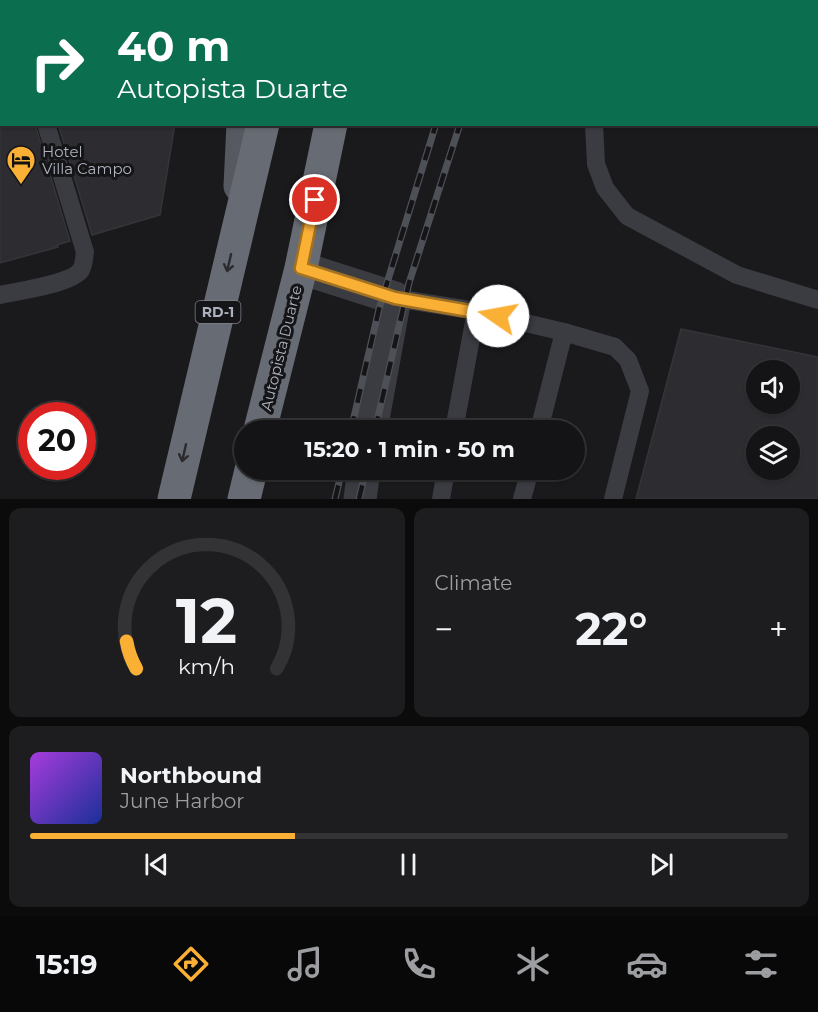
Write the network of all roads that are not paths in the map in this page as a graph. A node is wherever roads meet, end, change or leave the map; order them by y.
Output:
1 (47, 126) edge
2 (243, 126) edge
3 (262, 126) edge
4 (331, 126) edge
5 (342, 126) edge
6 (594, 126) edge
7 (320, 177) junction
8 (238, 224) junction
9 (301, 268) junction
10 (0, 296) edge
11 (395, 298) junction
12 (818, 300) edge
13 (476, 311) junction
14 (564, 332) junction
15 (263, 420) edge
16 (373, 420) edge
17 (456, 420) edge
18 (542, 420) edge
19 (249, 480) edge
20 (363, 480) edge
21 (444, 480) edge
22 (527, 480) edge
23 (174, 499) edge
24 (244, 499) edge
25 (360, 499) edge
26 (441, 499) edge
27 (522, 499) edge
28 (614, 499) edge

1 - 10 lane
2 - 8 main road
3 - 8 highway, RD-1
4 - 7 highway, Autopista Duarte
5 - 7 main road
6 - 12 lane
7 - 9 highway, Autopista Duarte
8 -> 23 highway, RD-1
9 - 11 street
9 - 15 highway, Autopista Duarte
11 - 13 lane
11 - 16 street
13 - 14 lane
13 - 17 lane
14 - 18 lane
14 - 28 lane
19 - 24 highway
20 - 25 street
21 - 26 lane
22 - 27 lane

